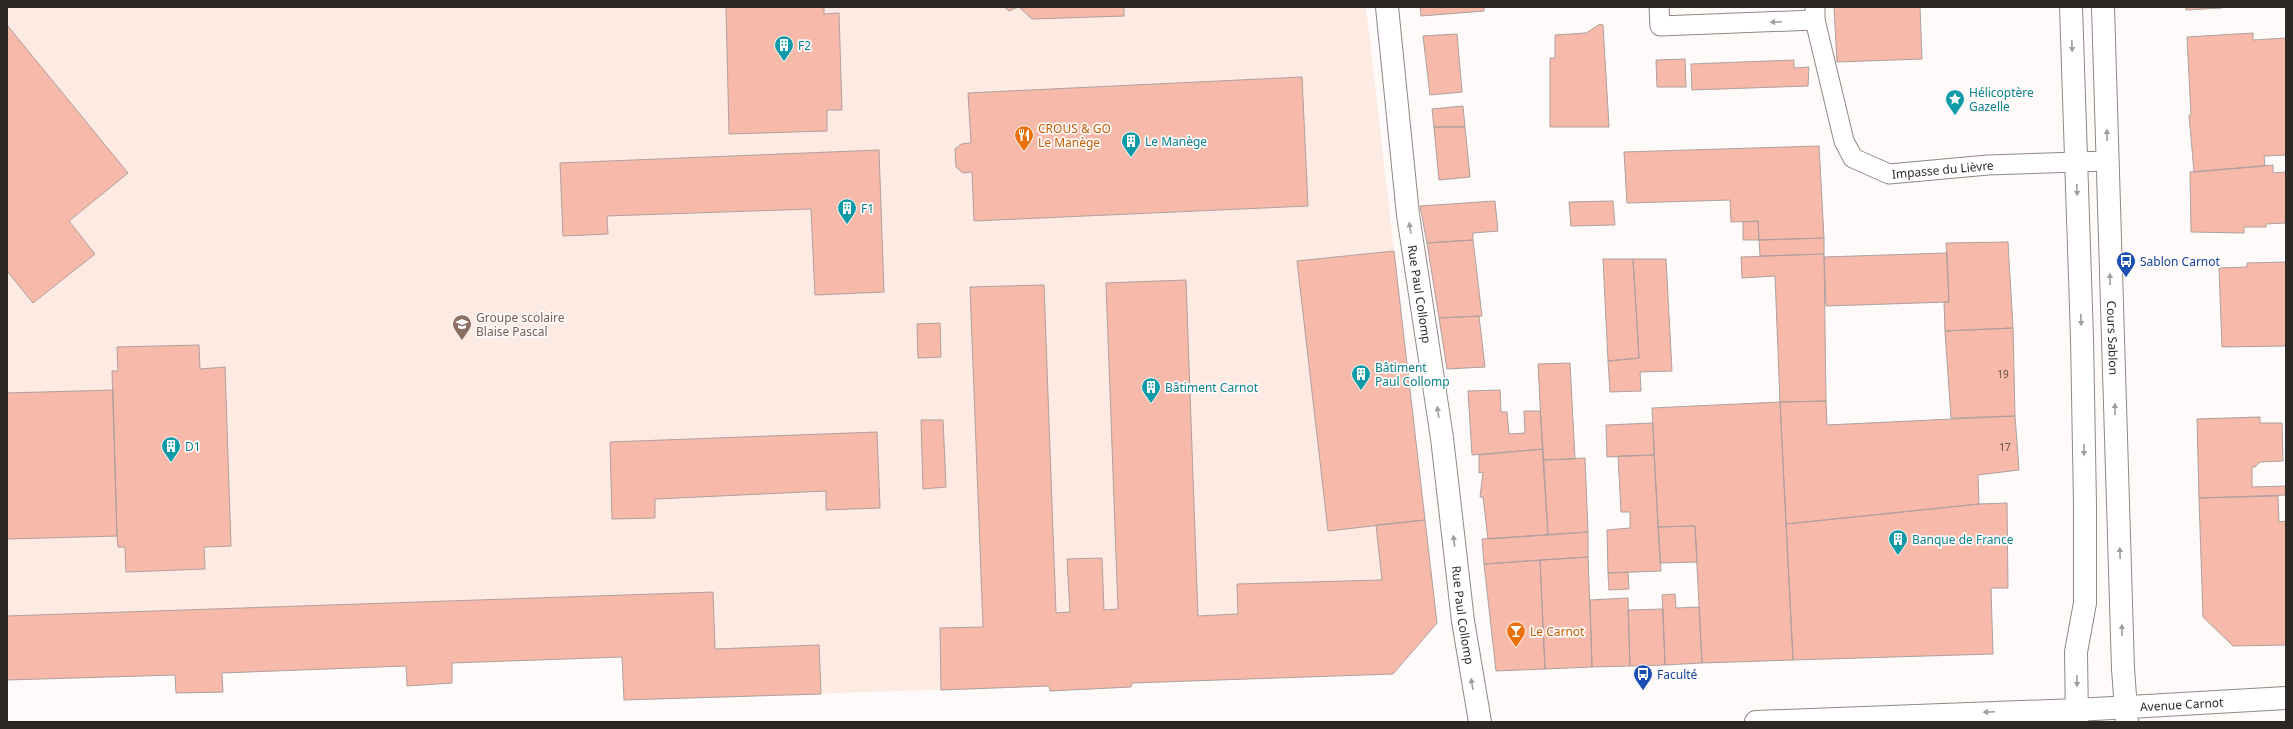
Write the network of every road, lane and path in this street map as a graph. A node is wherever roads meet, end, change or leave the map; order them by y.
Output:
1 (1387, 7) edge
2 (1659, 7) edge
3 (2071, 7) edge
4 (2103, 7) edge
5 (1815, 14) edge
6 (2108, 161) junction
7 (2076, 162) junction
8 (2286, 698) edge
9 (2127, 714) edge
10 (2077, 716) edge
11 (1480, 722) edge
12 (1756, 722) edge

11 -> 1 main road, Rue Paul Collomp
5 -> 2 lane
3 -> 7 main road
6 -> 4 main road, Cours Sablon
5 - 7 lane, Impasse du Lièvre
6 - 7 lane, Impasse du Lièvre
9 -> 6 main road, Cours Sablon
7 -> 10 main road
8 - 9 main road, Avenue Carnot
9 - 10 main road, Avenue Carnot
10 -> 12 main road, Avenue Carnot

